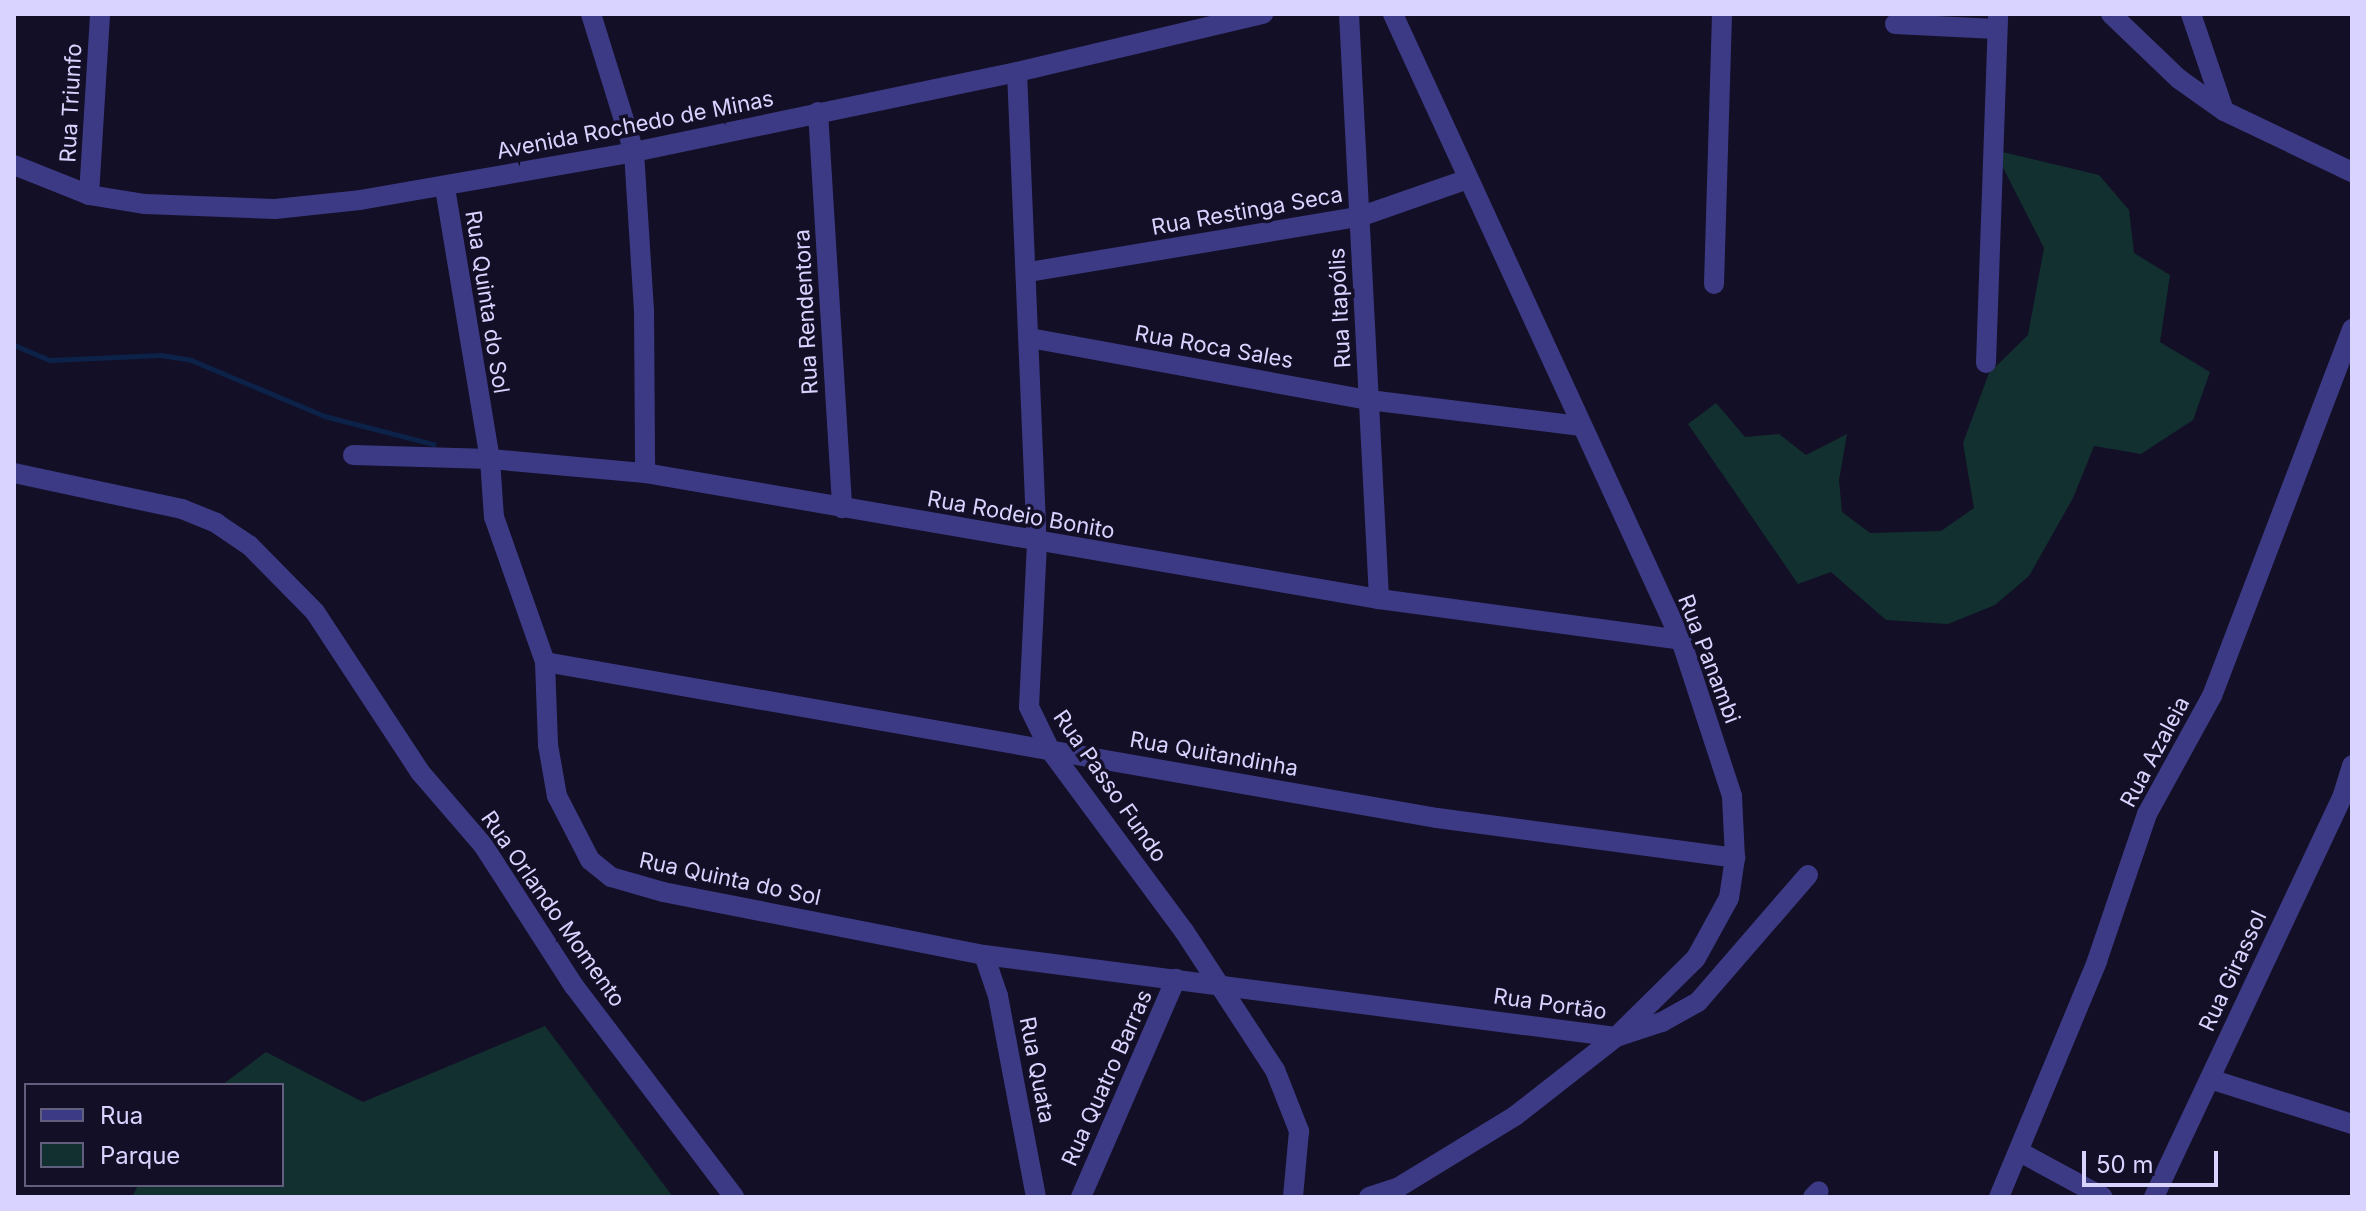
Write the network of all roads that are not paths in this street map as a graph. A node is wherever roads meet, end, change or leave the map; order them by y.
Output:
1 (100, 14) edge
2 (591, 14) edge
3 (1263, 14) edge
4 (1349, 14) edge
5 (1393, 14) edge
6 (1722, 14) edge
7 (2111, 14) edge
8 (2191, 14) edge
9 (1920, 20) edge
10 (1997, 22) edge
11 (1895, 24) dead end
12 (1017, 72) junction
13 (2224, 111) junction
14 (818, 112) junction
15 (634, 152) junction
16 (14, 165) edge
17 (2352, 172) edge
18 (1468, 179) junction
19 (445, 188) junction
20 (89, 195) junction
21 (1359, 217) junction
22 (1029, 272) junction
23 (1714, 284) dead end
24 (2352, 329) edge
25 (1030, 338) junction
26 (1986, 363) dead end
27 (2344, 373) edge
28 (1369, 400) junction
29 (1581, 426) junction
30 (353, 455) dead end
31 (490, 459) junction
32 (14, 473) edge
33 (645, 473) junction
34 (842, 508) junction
35 (1037, 543) junction
36 (1379, 599) junction
37 (1681, 640) junction
38 (545, 662) junction
39 (1050, 750) junction
40 (2352, 765) edge
41 (2347, 796) edge
42 (1735, 858) junction
43 (1808, 875) dead end
44 (984, 955) junction
45 (1176, 979) junction
46 (1221, 985) junction
47 (1616, 1037) junction
48 (2210, 1079) junction
49 (2352, 1124) edge
50 (2020, 1152) junction
51 (1402, 1192) edge
52 (734, 1197) edge
53 (1036, 1197) edge
54 (1081, 1197) edge
55 (1293, 1197) edge
56 (1369, 1197) edge
57 (1999, 1197) edge
58 (2103, 1197) edge
59 (2154, 1197) edge

1 - 20 street, Rua Triunfo
2 - 15 street
3 - 12 street, Avenida Rochedo de Minas
4 - 21 street, Rua Itapólis
5 - 18 street, Rua Panambi
6 - 23 street
7 - 13 street
8 - 13 street
9 - 10 street
9 - 11 street
10 - 26 street
12 - 14 street, Avenida Rochedo de Minas
12 - 22 street, Rua Passo Fundo
13 - 17 street
14 - 15 street, Avenida Rochedo de Minas
14 - 34 street, Rua Rendentora
15 - 19 street, Avenida Rochedo de Minas
15 - 33 street
16 - 20 street, Avenida Rochedo de Minas
18 - 21 street, Rua Restinga Seca
18 - 29 street, Rua Panambi
19 - 20 street, Avenida Rochedo de Minas
19 - 31 street, Rua Quinta do Sol
21 - 22 street, Rua Restinga Seca
21 - 28 street, Rua Itapólis
22 - 25 street, Rua Passo Fundo
24 - 27 street, Rua Azaleia
25 - 28 street, Rua Roca Sales
25 - 35 street, Rua Passo Fundo
27 - 50 street, Rua Azaleia
28 - 29 street, Rua Roca Sales
28 - 36 street, Rua Itapólis
29 - 37 street, Rua Panambi
30 - 31 street, Rua Rodeio Bonito
31 - 33 street, Rua Rodeio Bonito
31 - 38 street, Rua Quinta do Sol
32 - 52 street, Rua Orlando Momento
33 - 34 street, Rua Rodeio Bonito
34 - 35 street, Rua Rodeio Bonito
35 - 36 street, Rua Rodeio Bonito
35 - 39 street, Rua Passo Fundo
36 - 37 street, Rua Rodeio Bonito
37 - 42 street, Rua Panambi
38 - 39 street, Rua Quitandinha
38 - 44 street, Rua Quinta do Sol
39 - 42 street, Rua Quitandinha
39 - 46 street, Rua Passo Fundo
40 - 41 street, Rua Girassol
41 - 48 street, Rua Girassol
42 - 47 street, Rua Panambi
43 - 47 street, Rua Portão
44 - 45 street, Rua Quinta do Sol
44 - 53 street, Rua Quata
45 - 46 street, Rua Quinta do Sol
45 - 54 street, Rua Quatro Barras
46 - 47 street, Rua Portão
46 - 55 street, Rua Passo Fundo
47 - 51 street, Rua Panambi
48 - 49 street
48 - 59 street, Rua Girassol
50 - 57 street, Rua Azaleia
50 - 58 street
51 - 56 street, Rua Panambi

